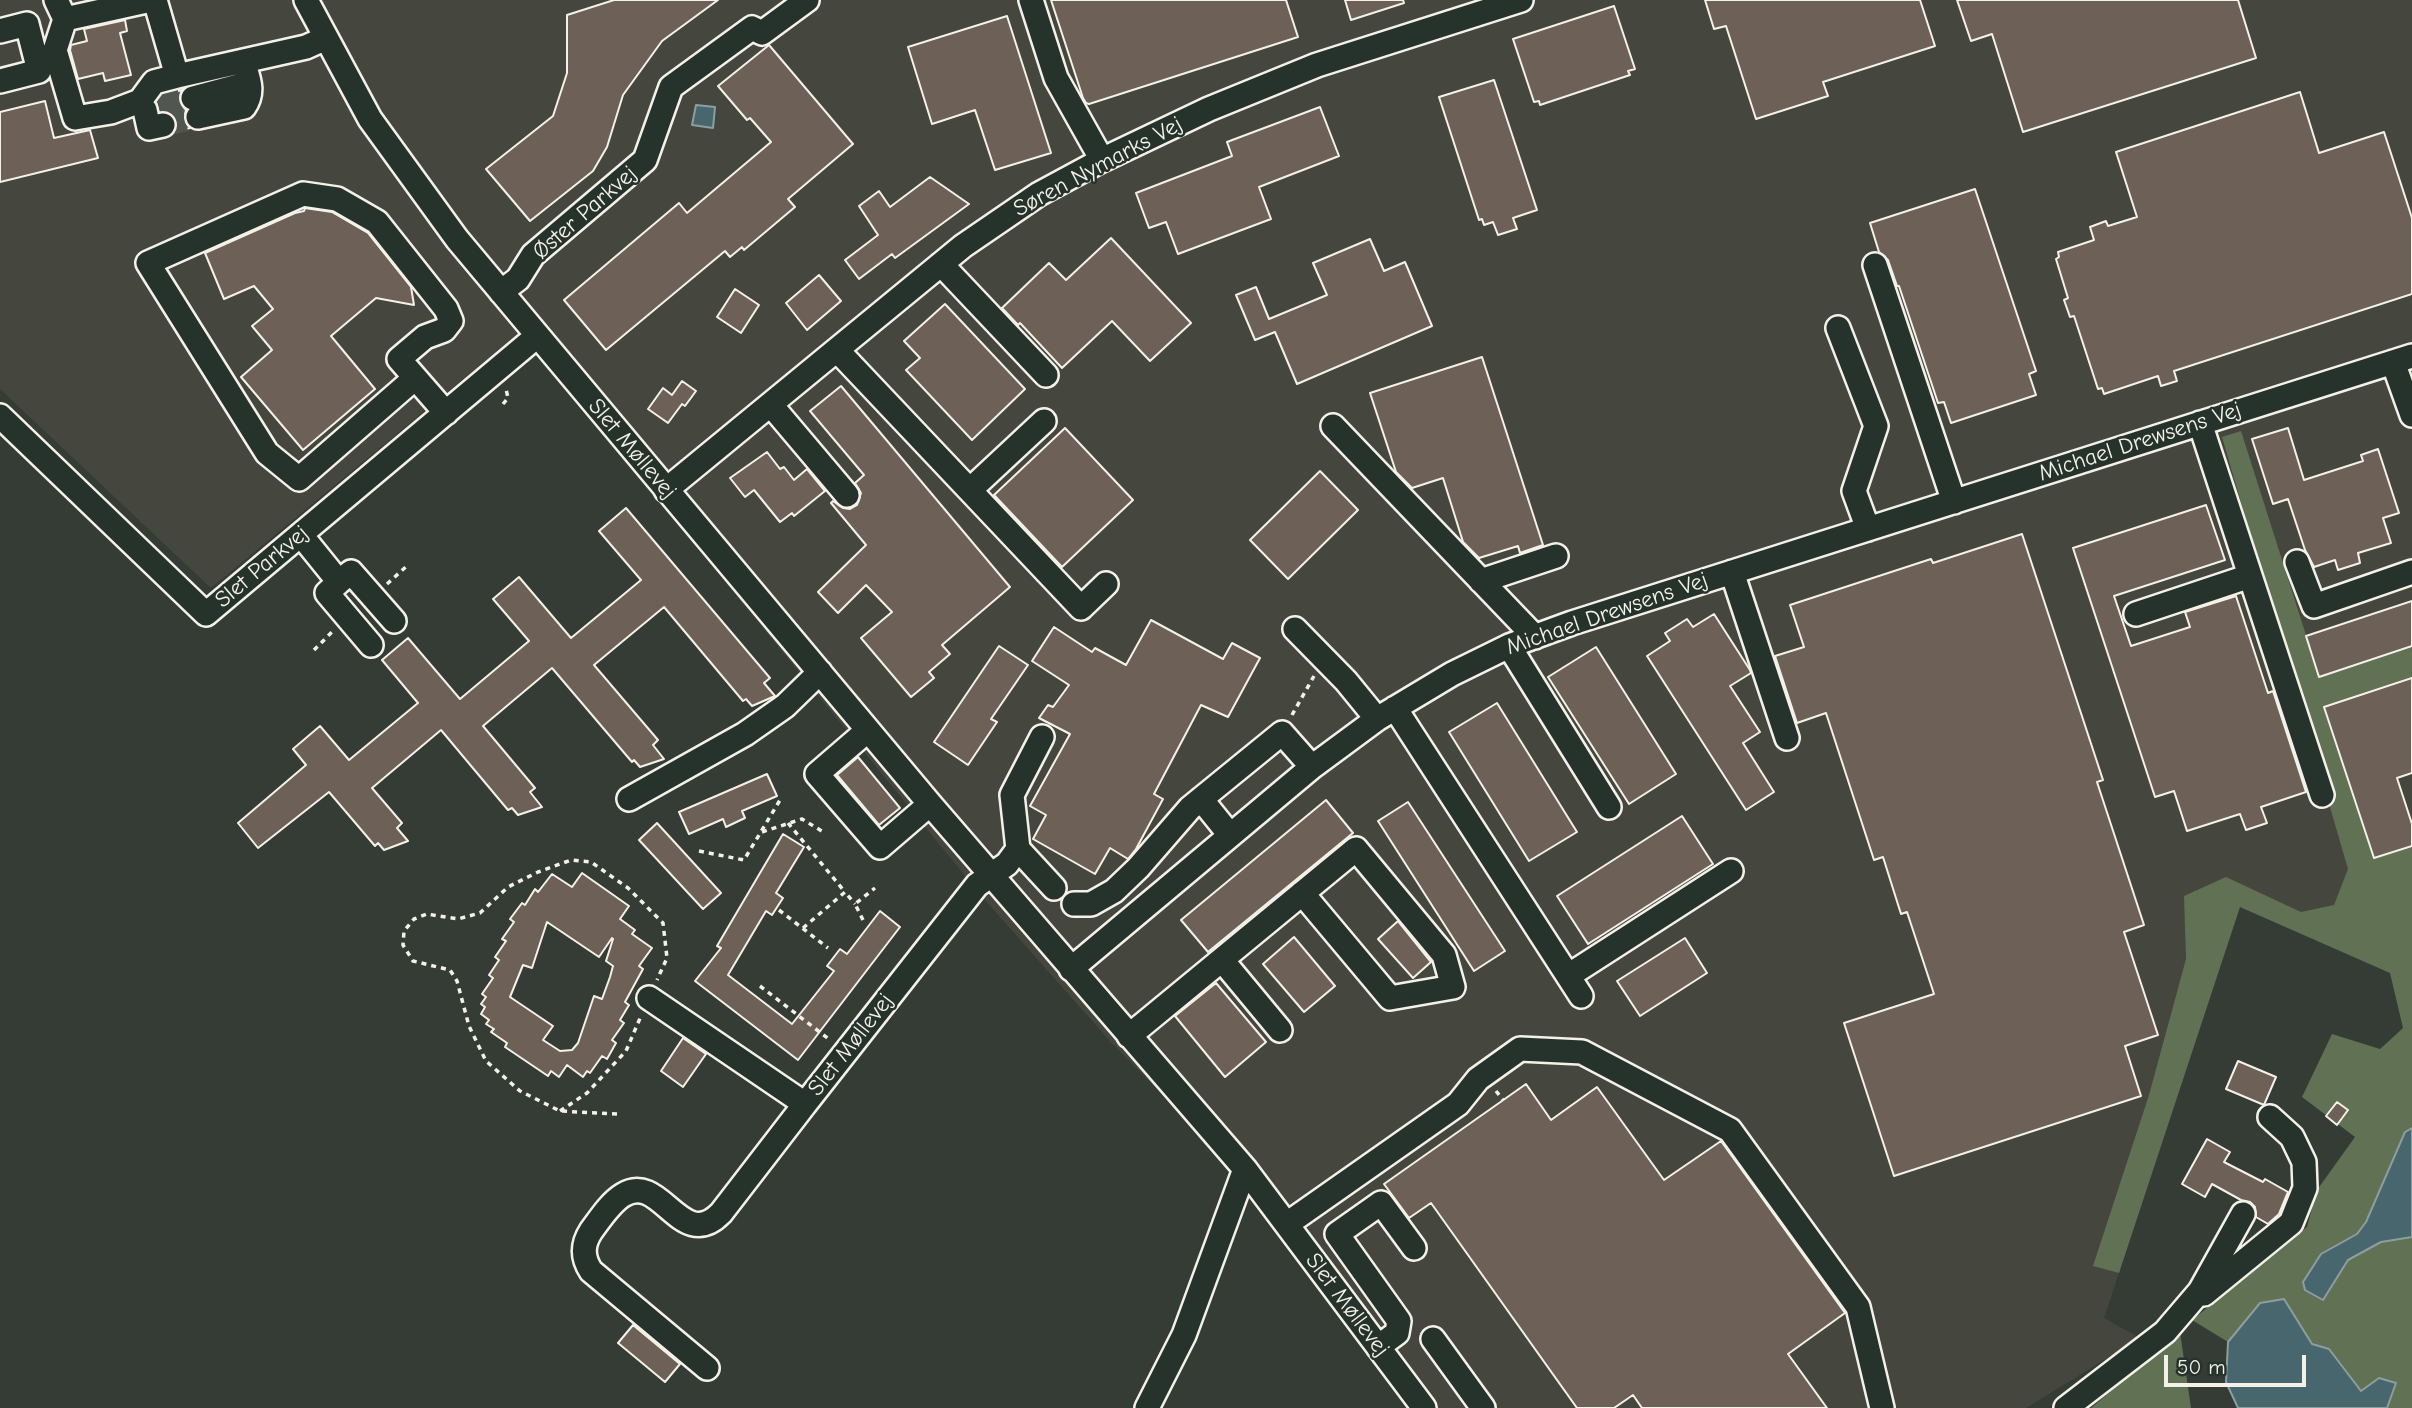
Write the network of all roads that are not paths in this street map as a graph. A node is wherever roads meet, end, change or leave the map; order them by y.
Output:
1 (153, 0) edge
2 (306, 0) edge
3 (807, 0) edge
4 (1031, 0) edge
5 (1521, 0) edge
6 (60, 9) edge
7 (0, 31) edge
8 (326, 38) junction
9 (243, 61) junction
10 (177, 76) junction
11 (0, 81) edge
12 (196, 108) tunnel mouth
13 (1101, 160) junction
14 (941, 264) junction
15 (1875, 265) dead end
16 (501, 292) junction
17 (1838, 328) dead end
18 (537, 336) junction
19 (837, 350) junction
20 (2402, 359) edge
21 (1046, 375) dead end
22 (415, 378) junction
23 (771, 405) junction
24 (446, 413) junction
25 (2412, 415) edge
26 (0, 416) edge
27 (1044, 421) dead end
28 (2200, 423) junction
29 (1333, 426) dead end
30 (970, 490) junction
31 (666, 491) junction
32 (847, 495) dead end
33 (1954, 502) junction
34 (1868, 529) junction
35 (301, 535) junction
36 (1556, 556) dead end
37 (2297, 562) dead end
38 (1732, 572) junction
39 (2412, 572) edge
40 (2250, 576) junction
41 (1481, 581) junction
42 (339, 582) junction
43 (1106, 584) dead end
44 (2136, 614) dead end
45 (394, 621) dead end
46 (1294, 629) dead end
47 (1535, 637) junction
48 (371, 645) dead end
49 (1509, 646) junction
50 (820, 671) junction
51 (1386, 713) junction
52 (868, 730) junction
53 (1042, 737) dead end
54 (1787, 738) dead end
55 (1312, 767) junction
56 (2322, 795) dead end
57 (629, 799) dead end
58 (1202, 799) junction
59 (930, 804) junction
60 (1609, 807) dead end
61 (1230, 835) junction
62 (1018, 849) junction
63 (1731, 871) dead end
64 (991, 875) junction
65 (1054, 888) dead end
66 (1302, 893) junction
67 (1074, 904) dead end
68 (1222, 960) junction
69 (1072, 969) junction
70 (1568, 976) junction
71 (1581, 996) dead end
72 (649, 998) road end
73 (1280, 1030) dead end
74 (1129, 1036) junction
75 (805, 1104) junction
76 (2270, 1117) dead end
77 (1245, 1169) junction
78 (2243, 1214) dead end
79 (1287, 1224) junction
80 (1414, 1248) dead end
81 (2188, 1307) junction
82 (1433, 1339) dead end
83 (1378, 1347) junction
84 (707, 1368) dead end
85 (1147, 1408) edge
86 (1424, 1408) edge
87 (1483, 1408) edge
88 (1882, 1408) edge
89 (2066, 1408) edge

1 - 6 street
1 - 10 street
2 - 8 street, Slet Møllevej
3 - 16 street, Øster Parkvej
4 - 13 street
5 - 13 street, Søren Nymarks Vej
6 - 10 street
7 - 11 street
8 - 9 street
8 - 16 street, Slet Møllevej
9 - 10 street
9 - 12 street
13 - 14 street, Søren Nymarks Vej
14 - 19 street, Søren Nymarks Vej
14 - 21 street
15 - 33 street
16 - 18 street, Slet Møllevej
17 - 34 street
18 - 24 street, Slet Parkvej
18 - 31 street, Slet Møllevej
19 - 23 street, Søren Nymarks Vej
19 - 30 street
20 - 25 street
20 - 28 street, Michael Drewsens Vej
22 - 22 street
22 - 24 street
23 - 31 street, Søren Nymarks Vej
23 - 32 street
24 - 35 street, Slet Parkvej
26 - 35 street, Slet Parkvej
27 - 30 street
28 - 33 street, Michael Drewsens Vej
28 - 40 street
29 - 41 street
30 - 43 street
31 - 50 street, Slet Møllevej
33 - 34 street, Michael Drewsens Vej
34 - 38 street, Michael Drewsens Vej
35 - 42 street
36 - 41 street
37 - 39 street
38 - 47 street, Michael Drewsens Vej
38 - 54 street
40 - 44 street
40 - 56 street
41 - 47 street
42 - 45 street
42 - 48 street
46 - 51 street
47 - 49 street, Michael Drewsens Vej
49 - 51 street, Michael Drewsens Vej
49 - 60 street
50 - 52 street, Slet Møllevej
50 - 57 street
51 - 55 street, Michael Drewsens Vej
51 - 70 street
52 - 59 street, Slet Møllevej
52 - 59 street
53 - 62 street
55 - 58 street
55 - 61 street, Michael Drewsens Vej
58 - 61 street
58 - 67 street
59 - 64 street, Slet Møllevej
61 - 69 street, Michael Drewsens Vej
62 - 64 street
62 - 65 street
63 - 70 street
64 - 69 street, Slet Møllevej
64 - 75 street, Slet Møllevej
66 - 66 street
66 - 68 street
68 - 73 street
68 - 74 street
69 - 74 street, Slet Møllevej
70 - 71 street
72 - 75 street, Slet Møllevej
74 - 77 street, Slet Møllevej
75 - 84 street
76 - 81 street
77 - 79 street, Slet Møllevej
77 - 85 street
78 - 81 street
79 - 83 street, Slet Møllevej
79 - 88 street
80 - 83 street
81 - 89 street
82 - 87 street
83 - 86 street, Slet Møllevej

